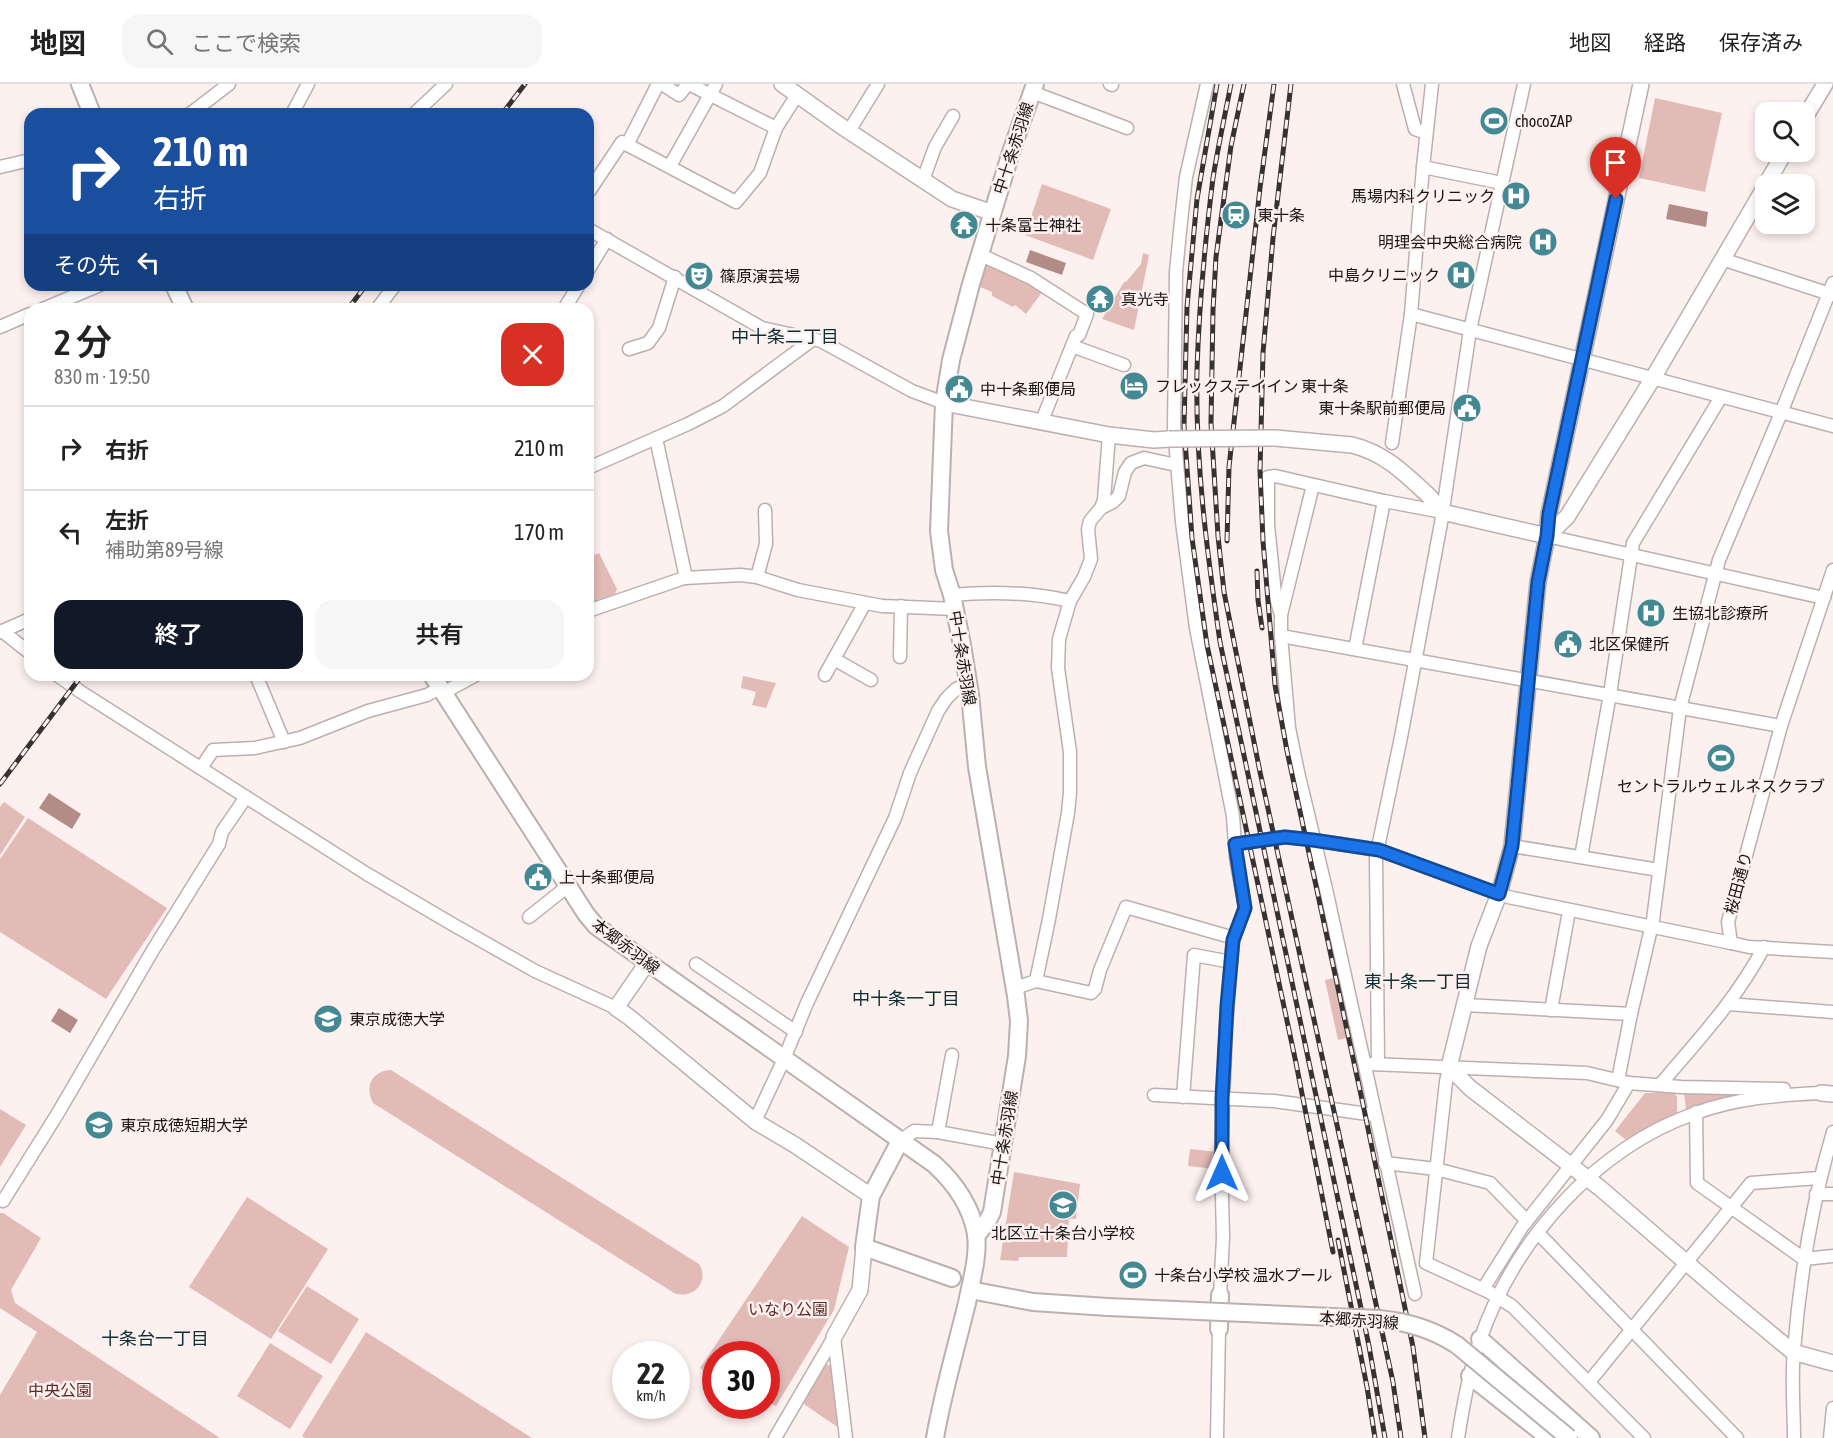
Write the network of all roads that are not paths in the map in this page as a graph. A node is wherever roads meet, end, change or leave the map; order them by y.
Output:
1 (80, 84) edge
2 (229, 84) edge
3 (308, 84) edge
4 (446, 84) edge
5 (660, 84) edge
6 (689, 84) edge
7 (782, 84) edge
8 (878, 84) edge
9 (1207, 84) edge
10 (1403, 84) edge
11 (1432, 84) edge
12 (1524, 84) edge
13 (1641, 84) edge
14 (1825, 84) edge
15 (1034, 88) edge
16 (712, 89) edge
17 (797, 95) junction
18 (1814, 102) edge
19 (90, 108) edge
20 (198, 108) edge
21 (295, 108) edge
22 (420, 108) edge
23 (953, 116) dead end
24 (776, 128) junction
25 (1127, 128) dead end
26 (849, 131) junction
27 (1426, 133) junction
28 (627, 145) junction
29 (24, 161) edge
30 (669, 166) junction
31 (0, 167) edge
32 (1423, 167) junction
33 (923, 180) junction
34 (1502, 183) junction
35 (594, 185) edge
36 (1755, 204) edge
37 (993, 213) junction
38 (594, 233) edge
39 (607, 239) junction
40 (981, 255) junction
41 (594, 260) edge
42 (1722, 260) junction
43 (675, 277) junction
44 (1831, 290) edge
45 (86, 291) edge
46 (57, 303) edge
47 (1411, 314) junction
48 (24, 317) edge
49 (0, 327) edge
50 (1470, 330) junction
51 (812, 340) junction
52 (1072, 346) junction
53 (629, 349) dead end
54 (1582, 359) junction
55 (1124, 365) dead end
56 (1653, 378) junction
57 (1721, 397) junction
58 (944, 403) junction
59 (1781, 413) junction
60 (1041, 423) junction
61 (1833, 426) edge
62 (1109, 435) junction
63 (656, 438) junction
64 (1392, 443) dead end
65 (594, 465) edge
66 (1176, 465) junction
67 (1313, 485) junction
68 (1383, 501) junction
69 (1101, 508) junction
70 (765, 510) dead end
71 (1442, 512) junction
72 (1547, 536) junction
73 (1630, 555) junction
74 (1833, 570) edge
75 (1716, 573) junction
76 (757, 577) junction
77 (686, 578) junction
78 (1824, 598) junction
79 (1070, 601) junction
80 (953, 602) junction
81 (865, 603) junction
82 (901, 606) junction
83 (594, 609) edge
84 (1281, 615) junction
85 (24, 622) edge
86 (1, 631) edge
87 (1281, 636) junction
88 (24, 648) edge
89 (1355, 649) junction
90 (900, 657) dead end
91 (1416, 659) junction
92 (834, 660) junction
93 (825, 675) dead end
94 (871, 680) dead end
95 (1528, 680) junction
96 (66, 681) edge
97 (259, 681) edge
98 (453, 681) edge
99 (968, 683) junction
100 (438, 685) edge
101 (1610, 694) junction
102 (1680, 708) junction
103 (1781, 726) junction
104 (284, 742) junction
105 (201, 768) junction
106 (246, 796) junction
107 (1313, 840) junction
108 (1235, 844) junction
109 (1512, 846) junction
110 (1379, 850) junction
111 (1581, 857) junction
112 (1659, 870) junction
113 (568, 886) junction
114 (1499, 894) junction
115 (1569, 910) junction
116 (529, 917) dead end
117 (1651, 928) junction
118 (1234, 938) junction
119 (1731, 944) junction
120 (1764, 947) junction
121 (1833, 952) edge
122 (647, 963) junction
123 (1231, 963) junction
124 (696, 964) dead end
125 (1036, 981) junction
126 (1015, 988) junction
127 (1728, 1004) junction
128 (1465, 1005) junction
129 (616, 1008) junction
130 (1551, 1010) junction
131 (1833, 1012) edge
132 (1631, 1014) junction
133 (796, 1032) junction
134 (952, 1055) dead end
135 (784, 1059) junction
136 (1364, 1064) junction
137 (1378, 1064) junction
138 (1449, 1067) junction
139 (1623, 1082) junction
140 (1660, 1085) junction
141 (1827, 1094) edge
142 (1154, 1095) dead end
143 (1183, 1097) junction
144 (1222, 1099) junction
145 (1696, 1112) junction
146 (1375, 1115) junction
147 (755, 1121) junction
148 (938, 1132) junction
149 (1833, 1132) edge
150 (900, 1141) junction
151 (1003, 1144) junction
152 (1385, 1163) junction
153 (1571, 1164) junction
154 (1436, 1169) junction
155 (1588, 1178) junction
156 (1820, 1178) junction
157 (1816, 1194) junction
158 (1833, 1194) edge
159 (870, 1196) junction
160 (3, 1201) dead end
161 (1732, 1209) junction
162 (1527, 1221) junction
163 (1538, 1233) junction
164 (976, 1236) junction
165 (864, 1247) junction
166 (1833, 1256) edge
167 (1804, 1259) junction
168 (1688, 1263) junction
169 (952, 1278) dead end
170 (1483, 1289) junction
171 (970, 1290) junction
172 (1415, 1294) dead end
173 (1220, 1295) joint
174 (1499, 1298) junction
175 (1108, 1309) junction
176 (1219, 1322) junction
177 (1633, 1330) junction
178 (834, 1337) junction
179 (1480, 1340) junction
180 (1793, 1352) junction
181 (1833, 1363) edge
182 (1470, 1376) junction
183 (1589, 1382) junction
184 (1833, 1408) edge
185 (775, 1438) edge
186 (846, 1438) edge
187 (935, 1438) edge
188 (1218, 1438) edge
189 (1458, 1438) edge
190 (1548, 1438) edge
191 (1569, 1438) edge
192 (1591, 1438) edge
193 (1644, 1438) edge
194 (1737, 1438) edge
195 (1794, 1438) edge
196 (1830, 1438) edge

1 - 19 main road
2 - 20 street
3 - 21 street
4 - 22 street
5 - 6 street
5 - 28 street
6 - 16 street
7 - 17 street
8 - 26 street
9 - 66 street
10 - 27 street
11 - 27 street
12 - 34 street
13 - 54 street
14 - 18 street
15 - 25 street
15 - 37 main road, 中十条赤羽線
16 - 24 street
16 - 30 street
17 - 24 street
17 - 26 street
23 - 33 street
24 - 30 street
26 - 33 street
27 - 32 street
28 - 30 street
28 - 35 street
29 - 31 street
32 - 34 street
32 - 47 street
33 - 37 street
34 - 50 street
36 - 42 street
37 - 40 main road, 中十条赤羽線
38 - 39 street
39 - 41 street
39 - 43 street
40 - 52 street
40 - 58 main road, 中十条赤羽線
42 - 44 street
42 - 56 street
43 - 51 street
43 - 53 street
44 - 59 street
45 - 46 street
47 - 50 street
47 - 64 street
48 - 49 street
50 - 54 street
50 - 71 street
51 - 58 street
51 - 63 street
52 - 55 street
52 - 60 street
54 - 56 street
54 - 72 street
56 - 57 street
56 - 72 street
57 - 59 street
57 - 73 street
58 - 60 street
58 - 80 main road, 中十条赤羽線
59 - 61 street
59 - 75 street
60 - 62 street
62 - 69 street
62 - 71 street, bridge
63 - 65 street
63 - 77 street
66 - 69 street
66 - 108 street
67 - 68 street
67 - 84 street
67 - 84 street
68 - 71 street
68 - 89 street
69 - 79 street
70 - 76 street
71 - 72 street
71 - 91 street
72 - 73 street
72 - 95 street
73 - 75 street
73 - 101 street
74 - 78 street, 桜田通り
75 - 78 street
75 - 102 street
76 - 77 street
76 - 81 street
77 - 83 street
78 - 103 street, 桜田通り
79 - 80 street
79 - 125 street
80 - 82 street
80 - 99 main road, 中十条赤羽線
81 - 82 street
81 - 92 street
82 - 90 street
84 - 87 street
85 - 86 street
86 - 88 street
87 - 89 street
87 - 107 street
89 - 91 street
91 - 95 street
91 - 110 street
92 - 93 street
92 - 94 street
95 - 101 street
95 - 109 street
96 - 105 street
97 - 104 street
98 - 100 street
99 - 126 main road, 中十条赤羽線
99 - 133 street
100 - 104 street
100 - 113 main road, 本郷赤羽線
101 - 102 street
101 - 111 street
102 - 103 street
102 - 112 street
103 - 119 street, 桜田通り
104 - 105 street
105 - 106 street
106 - 129 street
106 - 160 street
107 - 108 street
107 - 110 street
107 - 136 street
108 - 118 street
109 - 111 street
109 - 114 street
110 - 114 street
110 - 137 street
111 - 112 street
112 - 117 street
113 - 116 street
113 - 122 main road, 本郷赤羽線
114 - 115 street
114 - 128 street
115 - 117 street
115 - 130 street
117 - 119 street
117 - 132 street
118 - 123 street
118 - 125 street
119 - 120 street
120 - 121 street
120 - 127 street
122 - 129 street
122 - 135 main road, 本郷赤羽線
123 - 143 street
123 - 144 street
124 - 133 street
125 - 126 street
126 - 151 main road, 中十条赤羽線
127 - 131 street
127 - 140 street
128 - 130 street
128 - 138 street
129 - 147 street
130 - 132 street
132 - 139 street
133 - 135 street
134 - 148 street
135 - 147 street
135 - 150 main road, 本郷赤羽線
136 - 137 street
136 - 146 street
137 - 138 street
138 - 139 street
138 - 153 street
138 - 154 street
139 - 140 street
139 - 153 street
140 - 141 street
141 - 145 street
142 - 143 street
143 - 144 street
144 - 146 street
144 - 173 street
145 - 155 street
145 - 161 street
146 - 152 street
147 - 159 street
148 - 150 street
148 - 151 street
149 - 156 street
150 - 159 main road
150 - 164 main road, 本郷赤羽線
151 - 164 main road, 中十条赤羽線
152 - 154 street
152 - 172 street
153 - 155 street
153 - 162 street
154 - 162 street
154 - 170 street
155 - 163 street
155 - 168 street
156 - 157 street
156 - 161 street
157 - 158 street
157 - 167 street
159 - 165 main road
161 - 167 street
161 - 168 street
162 - 170 street
163 - 174 street
163 - 177 street
164 - 171 main road, 本郷赤羽線
165 - 169 main road
165 - 178 street
166 - 167 street
167 - 180 street
168 - 177 street
168 - 180 street
170 - 174 street
171 - 175 main road, 本郷赤羽線
171 - 187 main road, 本郷赤羽線
173 - 176 main road
174 - 179 street
174 - 183 street
175 - 176 main road, 本郷赤羽線
175 - 191 main road, 本郷赤羽線, bridge
176 - 188 street
177 - 183 street
177 - 194 street
178 - 185 street
178 - 186 street
179 - 182 street
179 - 192 main road
180 - 181 street
180 - 195 street
182 - 189 street
182 - 190 main road
183 - 193 street
184 - 196 street

